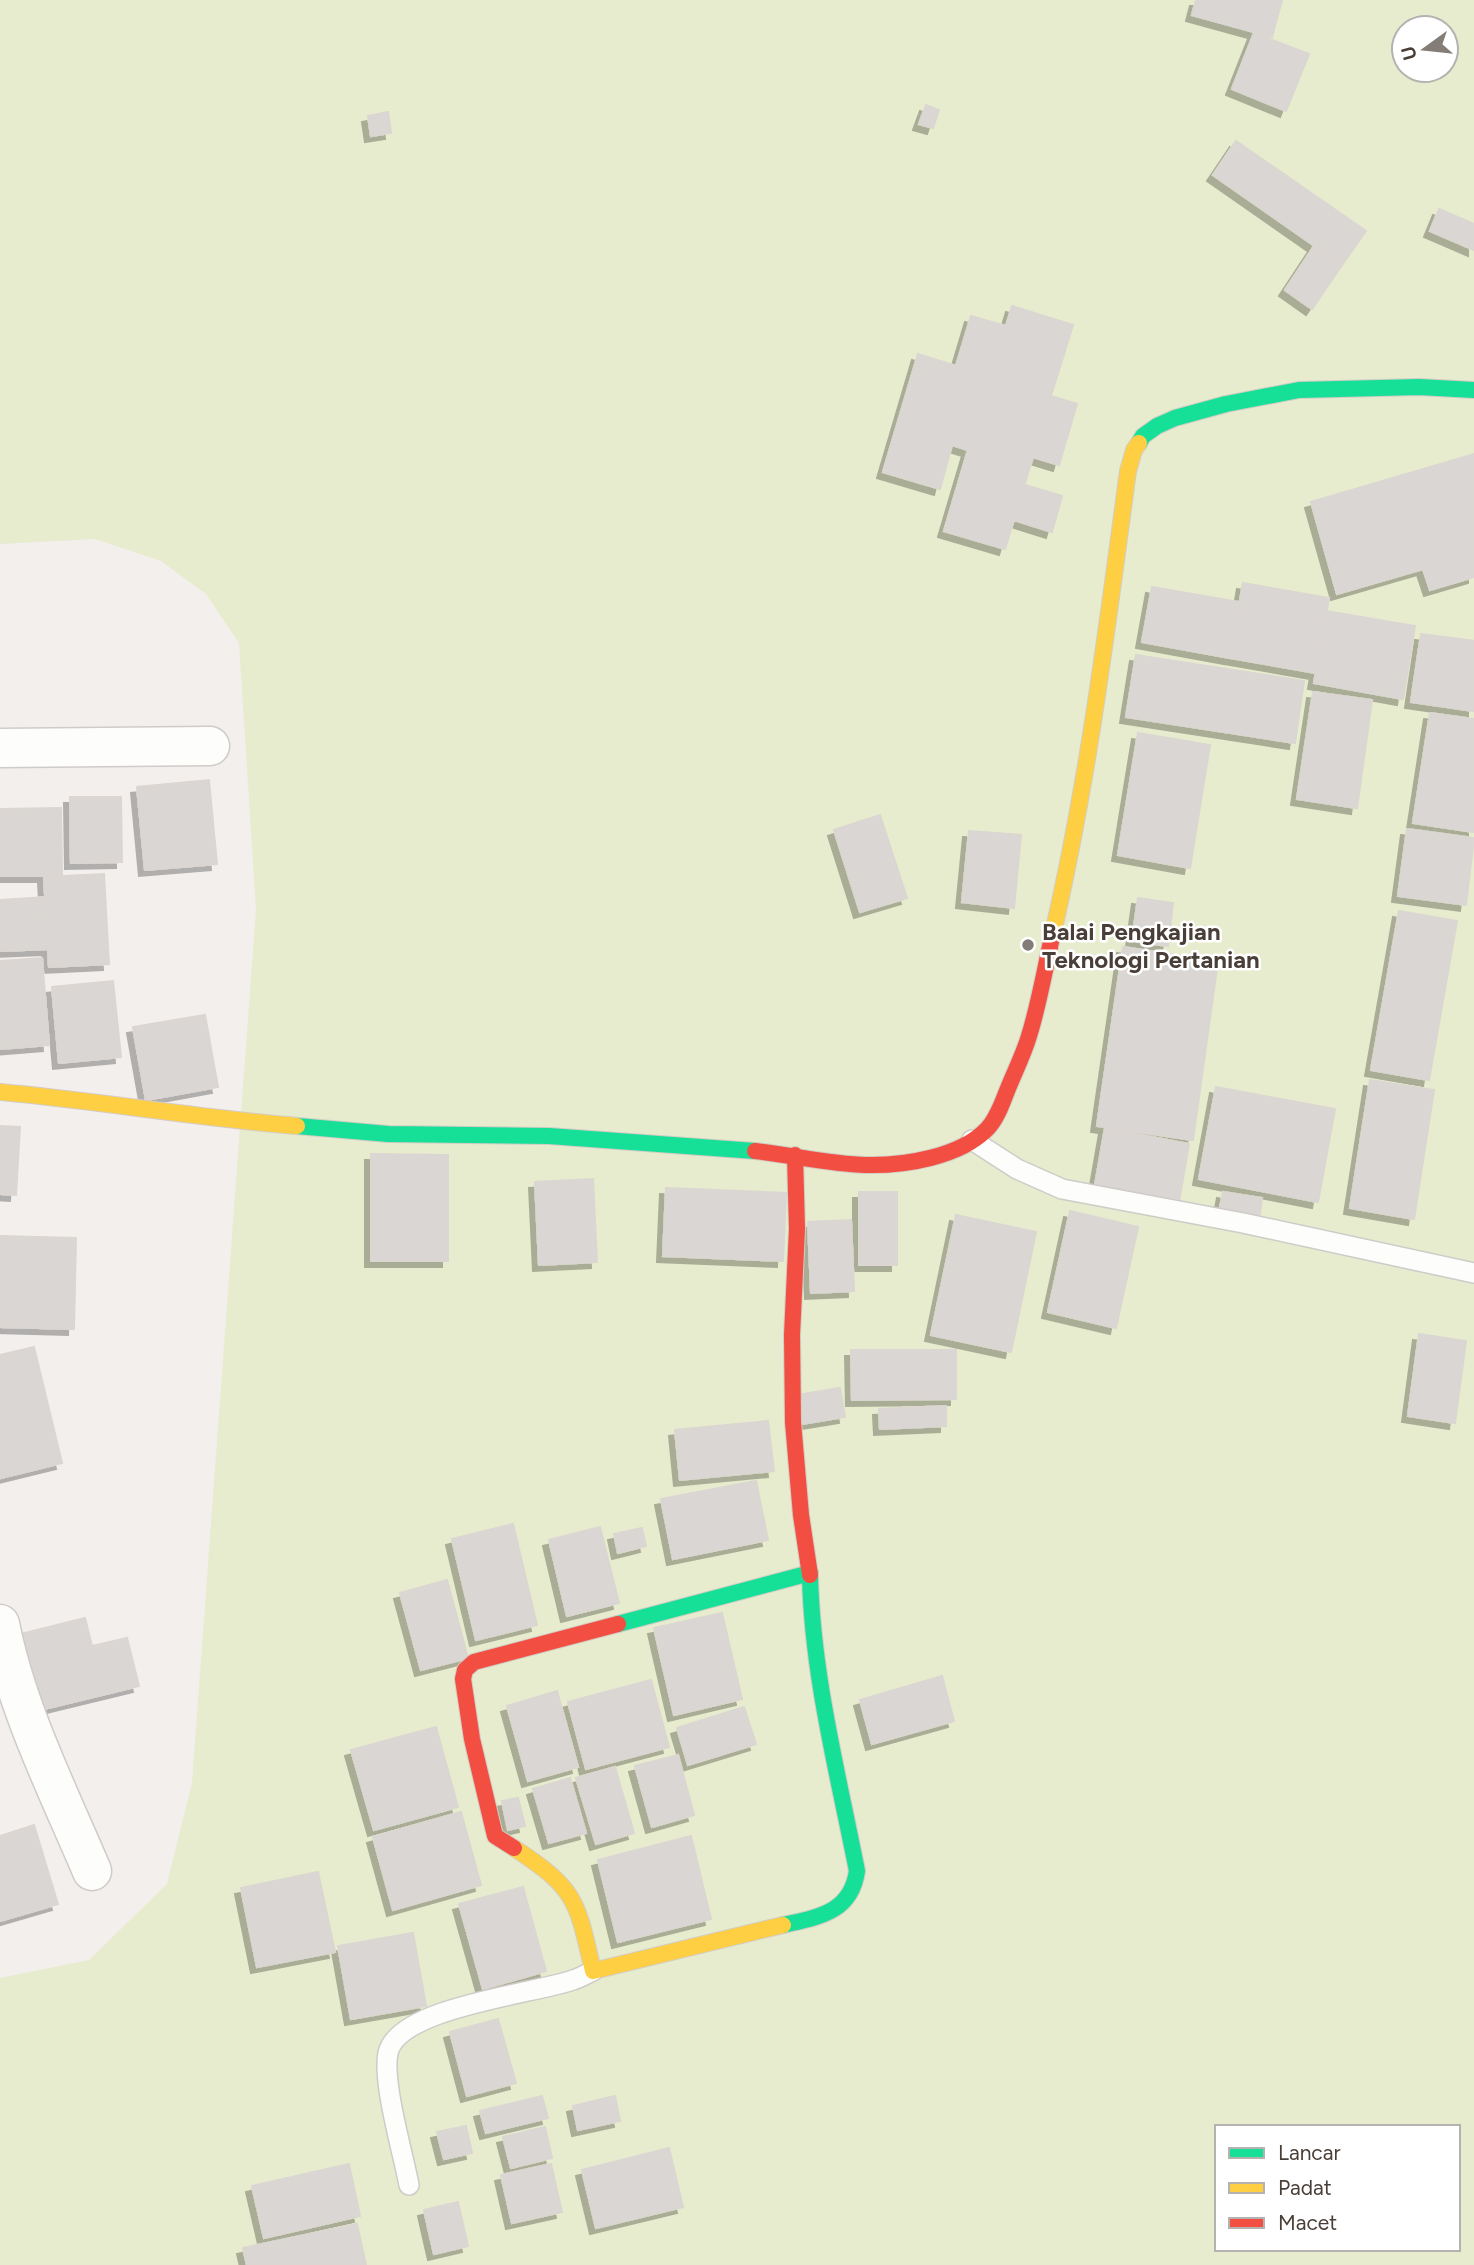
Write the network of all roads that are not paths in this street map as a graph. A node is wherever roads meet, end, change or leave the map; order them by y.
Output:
1 (1474, 390) edge
2 (210, 746) dead end
3 (0, 748) edge
4 (0, 1092) edge
5 (972, 1140) junction
6 (795, 1155) junction
7 (1474, 1273) edge
8 (810, 1573) junction
9 (0, 1624) edge
10 (93, 1871) dead end
11 (593, 1971) junction
12 (410, 2185) dead end

1 - 5 street
2 - 3 street
4 - 6 street
5 - 6 street
5 - 7 lane
6 - 8 street
8 - 11 street
8 - 11 street
9 - 10 street
11 - 12 lane

